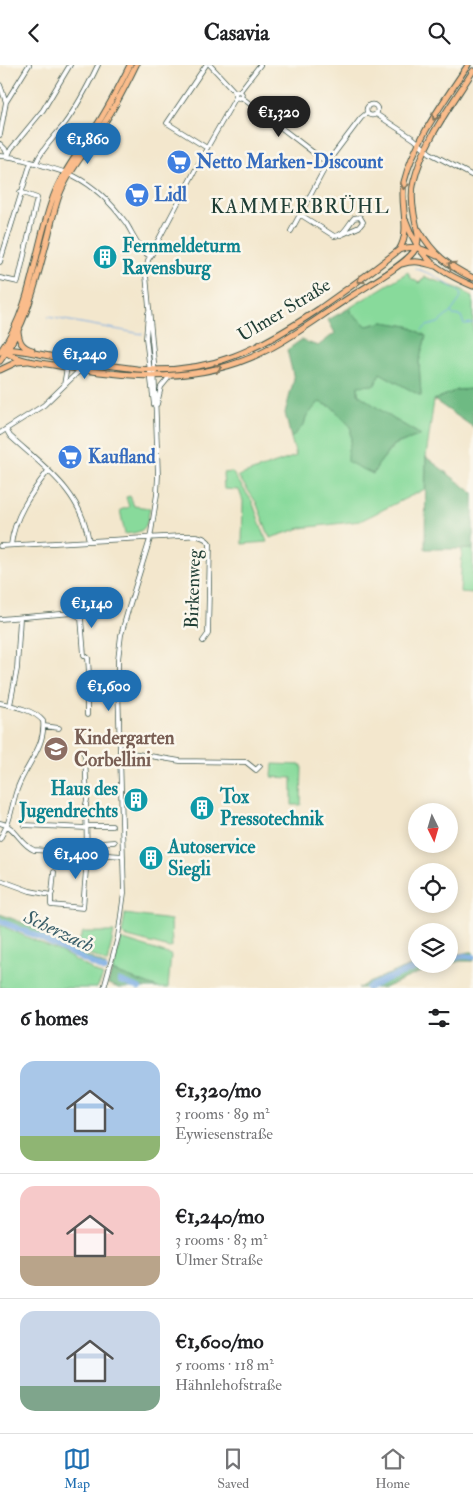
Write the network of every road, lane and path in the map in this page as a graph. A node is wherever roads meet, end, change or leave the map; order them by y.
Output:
1 (29, 65) edge
2 (70, 65) edge
3 (98, 65) edge
4 (130, 65) edge
5 (136, 65) edge
6 (208, 65) edge
7 (260, 65) edge
8 (467, 66) edge
9 (473, 71) edge
10 (0, 85) edge
11 (238, 91) junction
12 (236, 97) junction
13 (242, 97) junction
14 (6, 103) junction
15 (367, 113) junction
16 (376, 114) junction
17 (1, 128) edge
18 (0, 135) edge
19 (419, 143) junction
20 (0, 144) edge
21 (207, 148) junction
22 (425, 149) junction
23 (0, 156) edge
24 (8, 156) junction
25 (326, 160) junction
26 (31, 162) junction
27 (36, 163) junction
28 (68, 174) junction
29 (473, 176) edge
30 (20, 192) junction
31 (301, 215) junction
32 (404, 216) junction
33 (418, 227) junction
34 (291, 231) dead end
35 (341, 235) junction
36 (416, 247) junction
37 (398, 250) junction
38 (149, 253) junction
39 (437, 256) junction
40 (0, 262) edge
41 (397, 267) junction
42 (438, 268) junction
43 (0, 278) edge
44 (473, 278) edge
45 (473, 285) edge
46 (18, 333) junction
47 (4, 350) edge
48 (44, 355) junction
49 (0, 361) edge
50 (31, 361) junction
51 (68, 367) junction
52 (0, 370) edge
53 (83, 370) junction
54 (152, 370) junction
55 (152, 376) junction
56 (170, 376) junction
57 (63, 387) junction
58 (155, 411) junction
59 (6, 429) junction
60 (0, 433) edge
61 (48, 471) junction
62 (150, 539) junction
63 (89, 541) junction
64 (11, 545) junction
65 (0, 546) edge
66 (20, 618) junction
67 (0, 619) edge
68 (203, 641) dead end
69 (0, 703) edge
70 (10, 705) junction
71 (87, 715) dead end
72 (44, 726) junction
73 (59, 728) dead end
74 (82, 749) dead end
75 (120, 751) junction
76 (260, 766) dead end
77 (0, 823) edge
78 (7, 825) junction
79 (24, 825) dead end
80 (112, 826) dead end
81 (86, 827) junction
82 (0, 839) edge
83 (114, 842) dead end
84 (86, 844) junction
85 (87, 853) junction
86 (123, 856) junction
87 (54, 872) dead end
88 (0, 880) edge
89 (51, 895) junction
90 (104, 988) edge

1 - 14 street
2 - 24 street
3 - 27 street
4 - 28 main road
5 - 28 main road
6 - 11 street
6 - 21 street
7 - 11 street
8 -> 19 main road
9 - 22 main road
10 - 14 street
11 - 12 street
11 - 13 street
12 - 13 street
12 - 21 street
13 - 25 street
14 - 17 street
15 - 16 street
15 - 16 street
15 - 25 street
16 - 19 street
17 - 18 street
19 - 22 street
19 -> 32 main road
20 - 24 street
21 - 38 street
22 - 29 street
22 - 33 main road
23 - 24 street
24 - 26 street
25 - 31 street
26 - 27 street
26 - 30 street
27 - 28 street
28 - 38 street
28 - 46 main road
28 - 47 main road
30 - 40 street
30 - 43 street
31 - 34 street
31 - 35 street
32 - 36 main road
32 - 37 main road
33 - 36 main road
33 - 39 main road
35 - 35 street
36 - 37 main road, Ulmer Straße
36 - 39 main road
36 - 41 main road, Ulmer Straße
36 - 42 main road
37 -> 54 main road, Ulmer Straße
38 - 54 street
44 -> 39 main road
41 - 42 main road
56 -> 41 main road, Ulmer Straße
42 - 45 main road
46 - 47 main road
46 - 48 main road
47 - 48 main road, Ulmer Straße
47 - 49 main road
47 - 50 main road, Ulmer Straße
48 - 54 main road, Ulmer Straße
50 - 51 main road, Ulmer Straße
50 - 52 main road
51 - 53 main road, Ulmer Straße
51 - 57 street
53 - 55 main road, Ulmer Straße
53 - 57 street
54 - 55 street
55 - 56 main road, Ulmer Straße
55 - 58 street
56 - 58 street
57 - 59 street
58 - 62 street
59 - 60 street
59 - 61 street
61 - 63 street
61 - 64 street
62 - 63 street
62 - 68 street, Birkenweg
62 - 75 street
63 - 64 street
64 - 65 street
66 - 67 street
66 - 70 street
66 - 71 street
69 - 70 street
70 - 72 street
72 - 73 street
72 - 78 street
74 - 81 street
75 - 76 street
75 - 86 street
77 - 78 street
78 - 82 street
78 - 85 street
79 - 81 street
80 - 81 street
81 - 84 street
83 - 84 street
84 - 85 street
85 - 86 street
85 - 89 street
86 - 90 street
87 - 89 street
88 - 89 street

